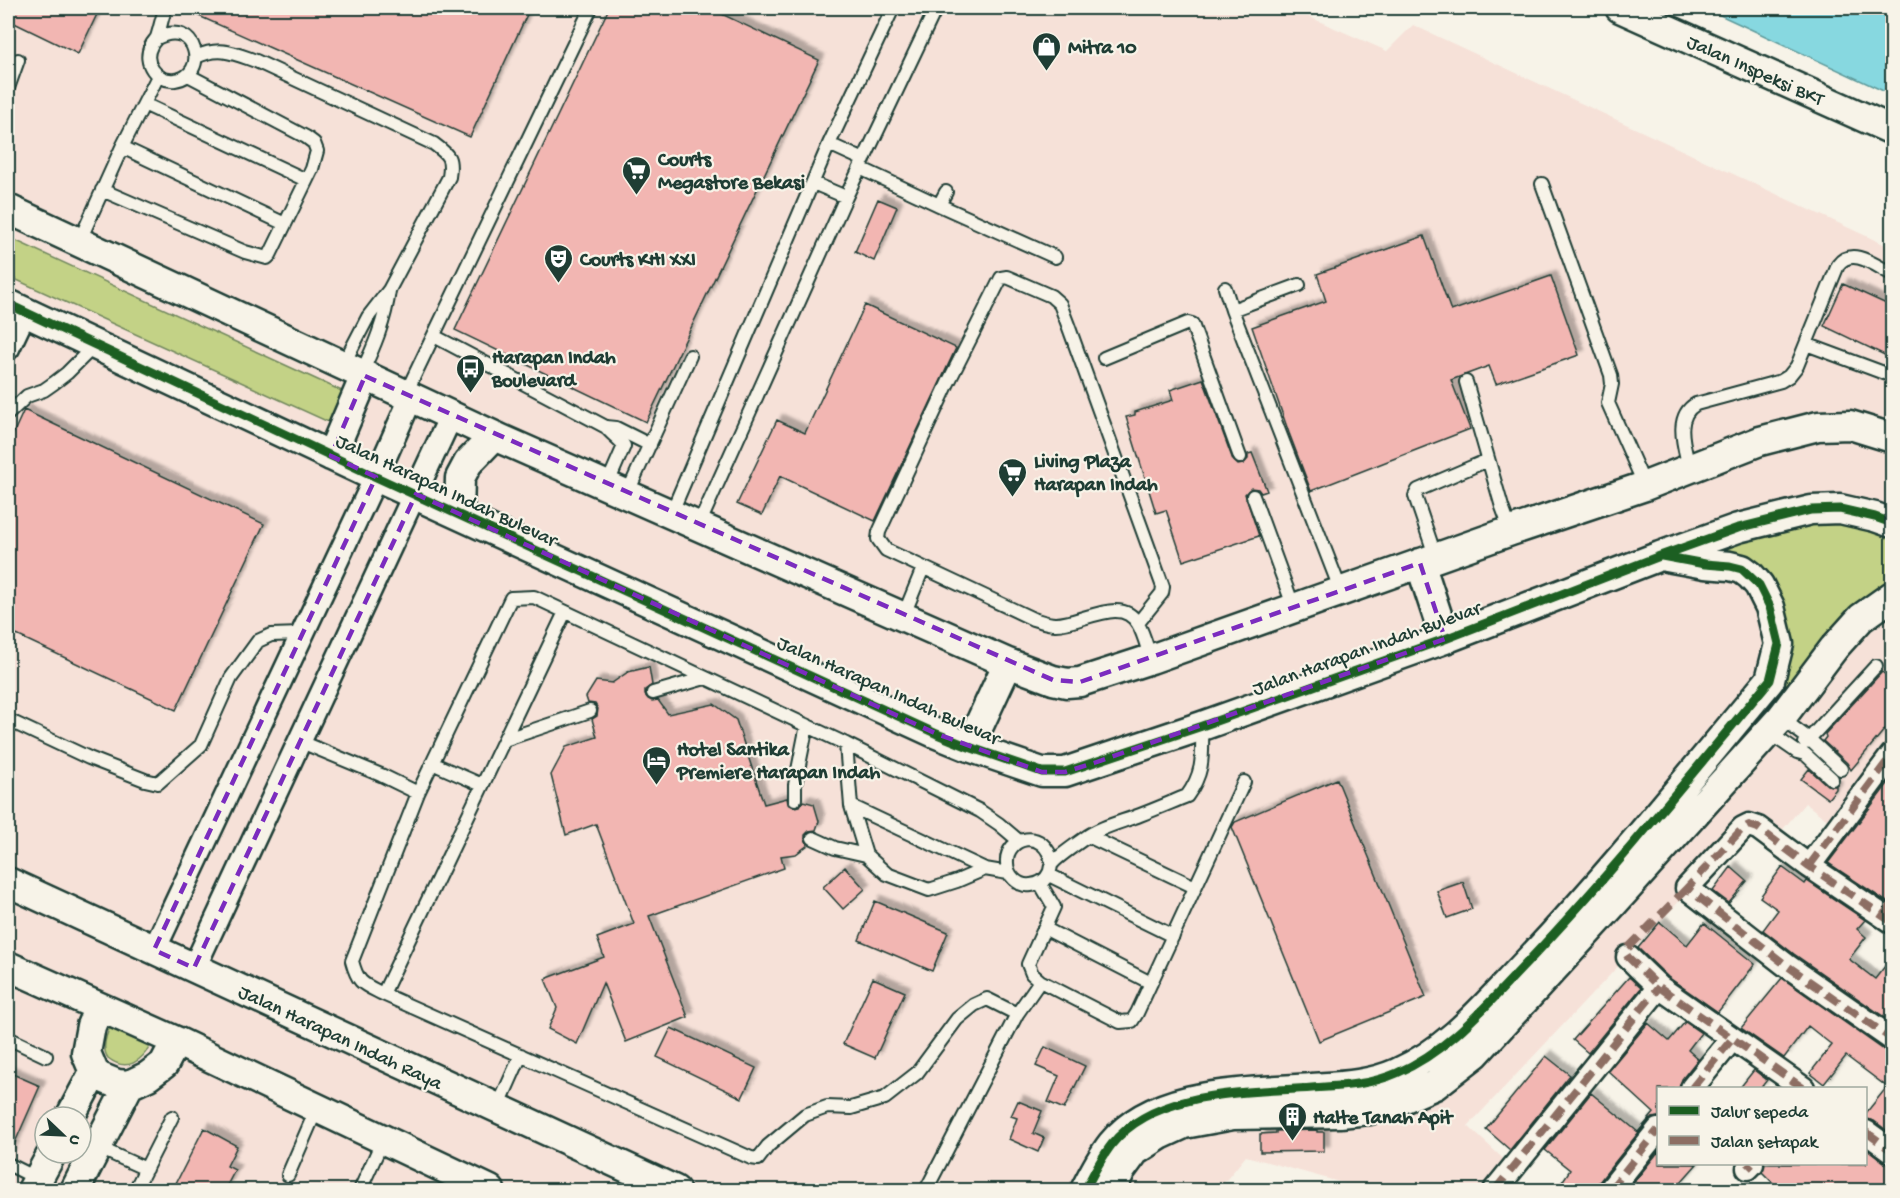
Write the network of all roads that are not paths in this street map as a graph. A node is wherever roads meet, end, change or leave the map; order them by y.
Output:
1 (166, 8) edge
2 (591, 8) edge
3 (893, 8) edge
4 (936, 8) edge
5 (1620, 8) edge
6 (157, 38) junction
7 (196, 57) junction
8 (18, 60) dead end
9 (188, 75) junction
10 (158, 76) junction
11 (8, 88) edge
12 (144, 104) junction
13 (1893, 130) edge
14 (829, 144) junction
15 (122, 147) junction
16 (862, 164) junction
17 (306, 180) junction
18 (813, 183) junction
19 (1542, 184) dead end
20 (102, 190) junction
21 (946, 192) dead end
22 (846, 197) junction
23 (939, 205) junction
24 (8, 208) edge
25 (285, 224) junction
26 (79, 242) junction
27 (1055, 257) dead end
28 (1893, 274) edge
29 (1299, 285) dead end
30 (1226, 288) dead end
31 (389, 290) junction
32 (16, 308) edge
33 (1232, 310) junction
34 (434, 336) junction
35 (1806, 344) junction
36 (95, 345) junction
37 (8, 348) edge
38 (690, 356) dead end
39 (1104, 358) dead end
40 (356, 372) junction
41 (1893, 376) edge
42 (1466, 382) dead end
43 (408, 396) junction
44 (8, 414) edge
45 (451, 416) junction
46 (606, 427) junction
47 (494, 436) junction
48 (1893, 438) edge
49 (650, 445) junction
50 (331, 456) junction
51 (1240, 458) dead end
52 (1488, 460) junction
53 (1689, 469) junction
54 (376, 477) junction
55 (1645, 486) junction
56 (617, 489) junction
57 (416, 494) junction
58 (1253, 496) dead end
59 (459, 514) junction
60 (671, 514) junction
61 (1893, 523) edge
62 (698, 527) junction
63 (1511, 531) junction
64 (1660, 556) junction
65 (1427, 567) junction
66 (923, 568) junction
67 (1341, 591) junction
68 (1893, 596) edge
69 (1294, 608) junction
70 (565, 612) junction
71 (903, 617) junction
72 (1138, 623) junction
73 (301, 634) junction
74 (1444, 636) junction
75 (1151, 659) junction
76 (1876, 666) dead end
77 (1004, 672) junction
78 (705, 678) junction
79 (653, 693) dead end
80 (590, 711) dead end
81 (8, 720) edge
82 (807, 725) junction
83 (1775, 725) junction
84 (1202, 726) junction
85 (1809, 739) junction
86 (504, 740) junction
87 (299, 741) junction
88 (846, 744) junction
89 (969, 747) junction
90 (1797, 752) junction
91 (1893, 755) edge
92 (432, 763) junction
93 (1841, 769) dead end
94 (1832, 779) dead end
95 (1244, 782) dead end
96 (483, 785) junction
97 (418, 793) junction
98 (795, 799) dead end
99 (851, 806) junction
100 (1088, 836) junction
101 (813, 838) dead end
102 (1019, 841) junction
103 (867, 855) junction
104 (1809, 866) junction
105 (985, 869) junction
106 (1008, 873) junction
107 (1047, 874) junction
108 (8, 882) edge
109 (1195, 887) junction
110 (1889, 914) edge
111 (1044, 928) junction
112 (1173, 936) junction
113 (154, 950) junction
114 (1628, 957) dead end
115 (194, 968) junction
116 (9, 971) edge
117 (1040, 981) junction
118 (1151, 983) junction
119 (1659, 987) junction
120 (383, 994) junction
121 (99, 1007) junction
122 (1017, 1014) junction
123 (8, 1038) edge
124 (1732, 1039) junction
125 (1893, 1039) edge
126 (176, 1041) junction
127 (521, 1055) junction
128 (46, 1056) dead end
129 (94, 1072) junction
130 (129, 1085) junction
131 (1694, 1087) edge
132 (1800, 1087) edge
133 (76, 1105) edge
134 (317, 1108) junction
135 (497, 1108) junction
136 (172, 1118) dead end
137 (1657, 1132) edge
138 (1867, 1133) edge
139 (383, 1140) junction
140 (97, 1147) junction
141 (1893, 1151) edge
142 (8, 1164) edge
143 (46, 1165) edge
144 (146, 1169) junction
145 (288, 1175) dead end
146 (35, 1185) edge
147 (75, 1191) edge
148 (135, 1191) edge
149 (360, 1191) edge
150 (490, 1191) edge
151 (675, 1191) edge
152 (926, 1191) edge
153 (1085, 1191) edge
154 (1112, 1191) edge
155 (1495, 1191) edge
156 (1610, 1191) edge

1 - 6 lane
2 - 34 lane
3 - 14 lane
4 - 16 lane
5 - 13 street, Jalan Inspeksi BKT
6 - 7 lane
6 - 10 lane
7 - 9 lane
7 - 31 lane
8 - 11 lane
9 - 10 lane
9 - 17 lane
10 - 12 lane
12 - 15 lane
12 - 17 lane
14 - 16 lane
14 - 18 lane
15 - 20 lane
15 - 25 lane
16 - 22 lane
16 - 23 lane
17 - 25 lane
18 - 22 lane
18 - 60 lane
19 - 55 lane
20 - 25 lane
20 - 26 lane
21 - 23 lane
22 - 62 lane
23 - 27 lane
24 - 26 street
26 - 40 street
28 - 35 lane
29 - 33 lane
30 - 33 lane
31 - 40 lane
31 - 40 lane
32 - 36 street, Jalan Harapan Indah Bulevar
32 - 37 street
33 - 67 lane
34 - 43 lane
34 - 46 lane
35 - 41 lane
35 - 53 lane
36 - 44 lane
36 - 50 street, Jalan Harapan Indah Bulevar
38 - 49 lane
39 - 51 lane
40 - 43 street
40 - 50 street
42 - 52 lane
43 - 45 street
43 - 54 street
45 - 47 street
45 - 57 street
46 - 49 lane
46 - 56 lane
47 - 56 street
47 - 59 street
48 - 53 street
49 - 56 lane
50 - 54 street, Jalan Harapan Indah Bulevar
52 - 63 lane
52 - 65 lane
53 - 55 street
54 - 57 street, Jalan Harapan Indah Bulevar
54 - 73 street
55 - 63 street
56 - 60 street
57 - 59 street, Jalan Harapan Indah Bulevar
57 - 87 street
58 - 69 lane
59 - 89 street, Jalan Harapan Indah Bulevar
60 - 62 street
61 - 64 street, Jalan Harapan Indah Bulevar
62 - 71 street
63 - 65 street
64 - 74 street, Jalan Harapan Indah Bulevar
64 - 153 street
65 - 67 street
65 - 74 street
66 - 71 lane
66 - 72 lane
66 - 72 lane
67 - 69 street
68 - 83 street
69 - 75 street
70 - 78 lane
70 - 86 lane
70 - 92 lane
71 - 77 street
72 - 75 lane
73 - 81 lane
73 - 113 street
74 - 84 street, Jalan Harapan Indah Bulevar
75 - 77 street
76 - 85 lane
77 - 89 street
78 - 79 lane
78 - 82 lane
80 - 86 lane
82 - 88 lane
82 - 98 lane
83 - 85 lane
83 - 90 lane
83 - 154 street
84 - 89 street, Jalan Harapan Indah Bulevar
84 - 100 lane
85 - 90 lane
85 - 93 lane
86 - 96 lane
87 - 97 lane
87 - 115 street
88 - 99 lane
88 - 102 lane
90 - 94 lane
91 - 104 street
92 - 96 lane
92 - 97 lane
95 - 109 lane
96 - 120 lane
97 - 120 lane
99 - 103 lane
99 - 105 lane
100 - 107 lane
100 - 109 lane
101 - 103 lane
102 - 106 lane
102 - 107 lane
103 - 105 lane
104 - 110 street
104 - 125 street
105 - 106 lane
106 - 107 lane
107 - 111 lane
107 - 112 lane
108 - 113 street, Jalan Harapan Indah Raya
109 - 112 lane
111 - 117 lane
111 - 118 lane
112 - 118 lane
113 - 115 street, Jalan Harapan Indah Raya
114 - 119 street
115 - 135 street, Jalan Harapan Indah Raya
116 - 121 street
117 - 118 lane
117 - 122 lane
119 - 124 street
119 - 155 street
120 - 127 lane
121 - 126 street
121 - 129 street
122 - 127 lane
122 - 152 lane
123 - 128 lane
124 - 131 street
124 - 132 street
126 - 130 street
126 - 134 street
127 - 135 lane
129 - 130 street
129 - 133 street
130 - 140 street
134 - 139 street
134 - 145 lane
135 - 151 street, Jalan Harapan Indah Raya
136 - 144 lane
137 - 156 street
138 - 141 street
139 - 149 lane
139 - 150 street
140 - 144 lane
140 - 147 street
142 - 146 lane
143 - 146 street
144 - 148 lane

